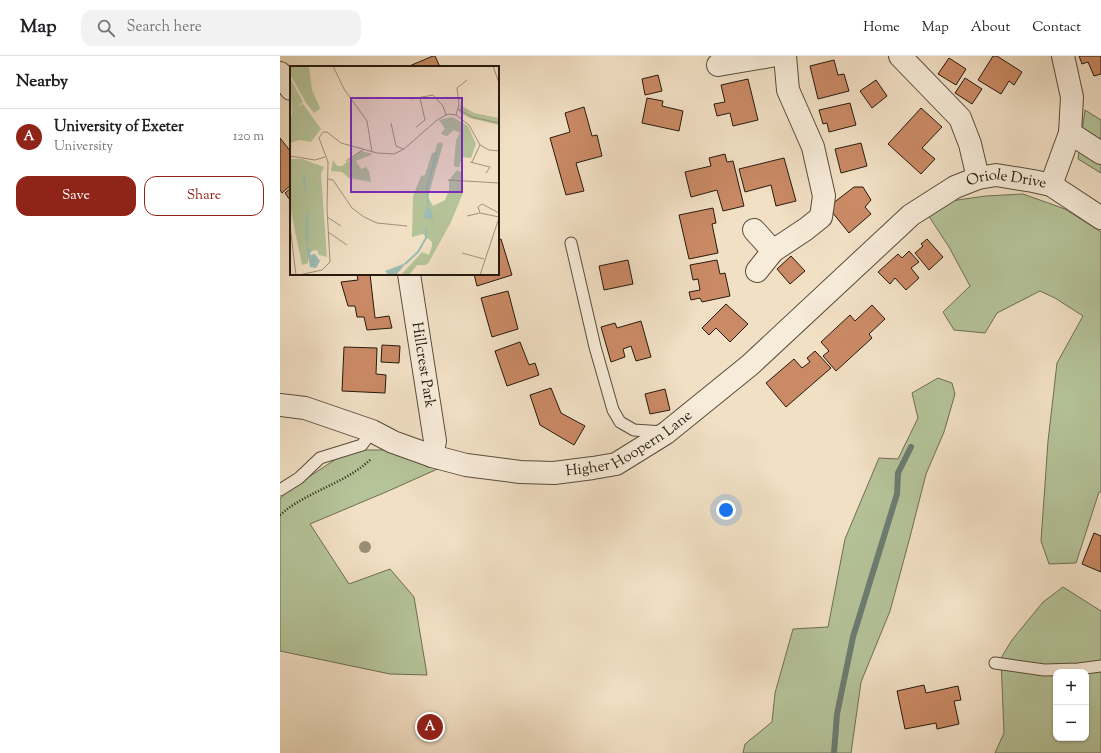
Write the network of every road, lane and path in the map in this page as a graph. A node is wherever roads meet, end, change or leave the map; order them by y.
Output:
1 (771, 56) edge
2 (785, 56) edge
3 (900, 56) edge
4 (1063, 56) edge
5 (718, 65) dead end
6 (280, 73) edge
7 (290, 88) edge
8 (1070, 134) junction
9 (1101, 153) edge
10 (978, 178) junction
11 (1051, 185) junction
12 (911, 215) joint
13 (1101, 218) edge
14 (754, 230) dead end
15 (571, 243) dead end
16 (773, 251) junction
17 (757, 270) dead end
18 (409, 275) edge
19 (280, 405) edge
20 (666, 433) junction
21 (381, 436) junction
22 (432, 456) junction
23 (280, 490) edge
24 (280, 516) edge
25 (995, 662) dead end
26 (1101, 666) edge

1 - 5 street
2 - 16 street
3 - 10 street
4 - 8 street
6 - 7 street
8 - 9 street
8 - 11 street
10 - 11 street, Oriole Drive
10 - 12 street, Oriole Drive
11 - 13 street, Oriole Drive
12 - 20 street, Higher Hoopern Lane
14 - 16 street
15 - 20 lane
16 - 17 street
18 - 22 street, Hillcrest Park
19 - 21 street, Higher Hoopern Lane
20 - 22 street, Higher Hoopern Lane
21 - 22 street, Higher Hoopern Lane
21 - 23 lane
21 - 24 path
25 - 26 lane

